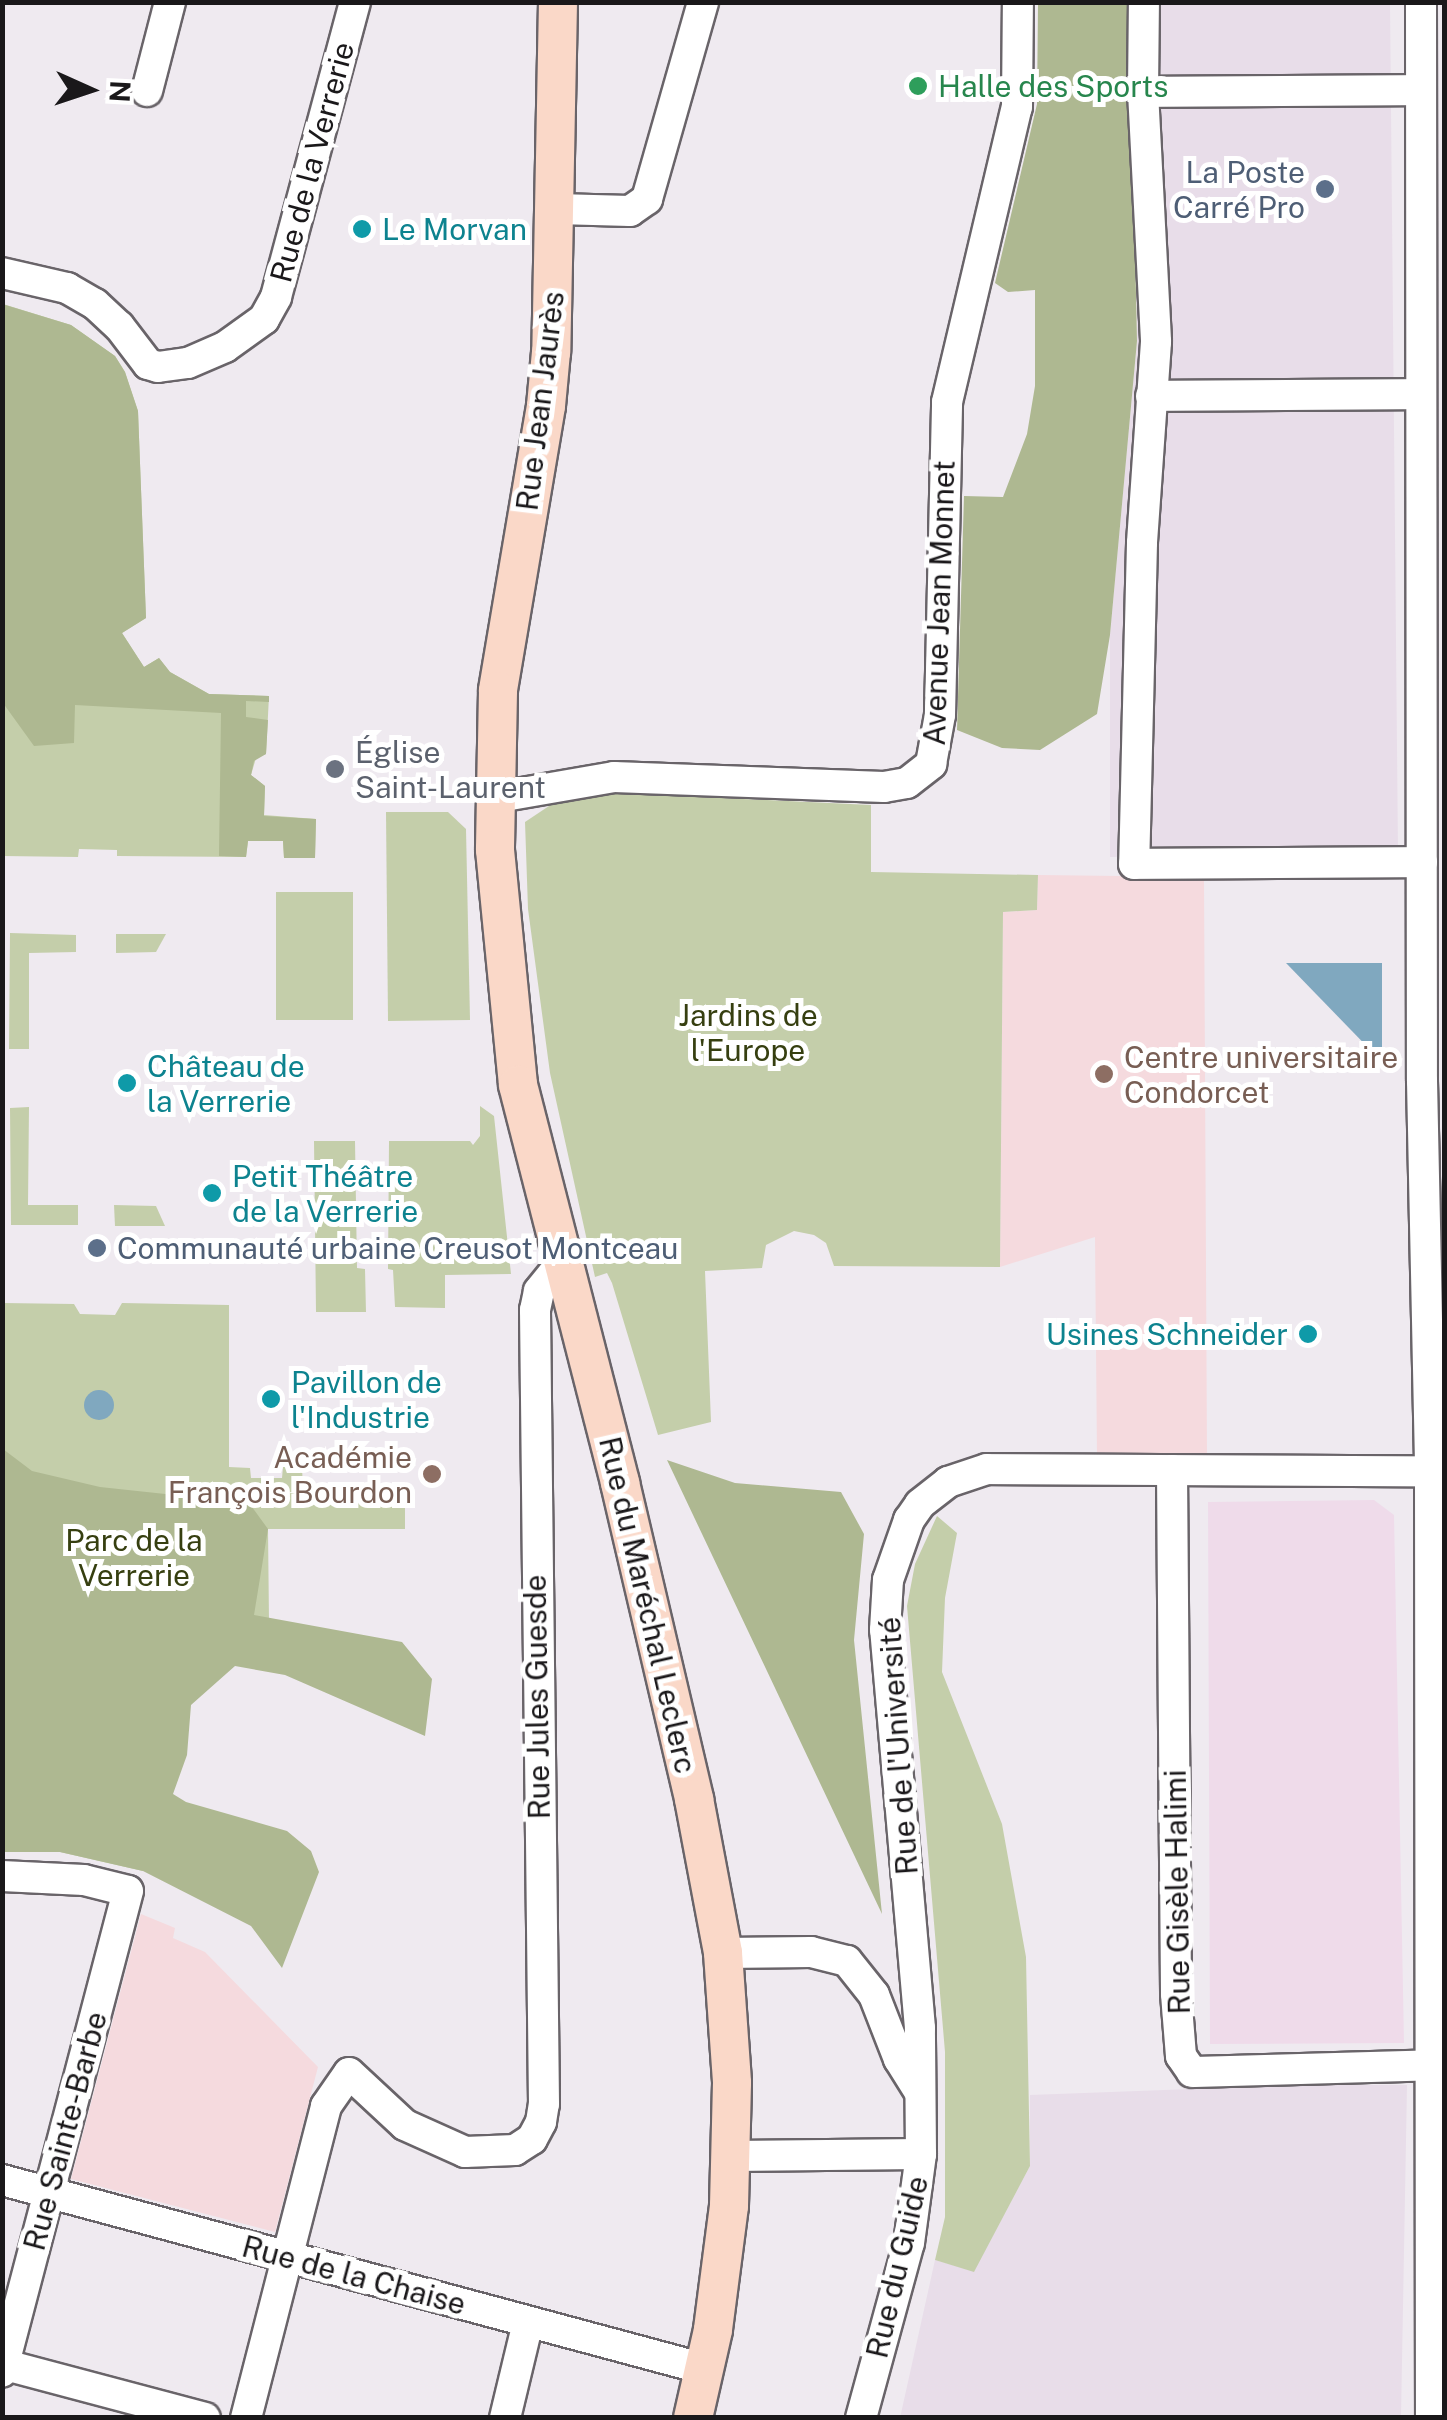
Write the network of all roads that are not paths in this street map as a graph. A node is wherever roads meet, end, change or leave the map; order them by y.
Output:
1 (170, 2) edge
2 (355, 2) edge
3 (558, 2) edge
4 (704, 2) edge
5 (1018, 2) edge
6 (1144, 2) edge
7 (1421, 2) edge
8 (1420, 90) junction
9 (148, 91) dead end
10 (1144, 92) junction
11 (557, 209) junction
12 (2, 273) edge
13 (1421, 394) junction
14 (1151, 396) junction
15 (493, 798) junction
16 (1422, 862) junction
17 (562, 1261) junction
18 (1172, 1470) junction
19 (1430, 1471) junction
20 (2, 1876) edge
21 (723, 1953) junction
22 (1438, 2066) edge
23 (922, 2095) junction
24 (921, 2154) junction
25 (732, 2156) junction
26 (2, 2180) edge
27 (47, 2193) junction
28 (287, 2257) junction
29 (528, 2322) junction
30 (1437, 2323) edge
31 (705, 2370) junction
32 (3, 2372) edge
33 (123, 2418) edge
34 (205, 2418) edge
35 (246, 2418) edge
36 (505, 2418) edge
37 (694, 2418) edge
38 (861, 2418) edge
39 (1431, 2418) edge

1 - 9 street
2 - 12 street, Rue de la Verrerie
3 - 11 main road, Rue Jean Jaurès
4 - 11 street
5 - 15 street, Avenue Jean Monnet
6 - 10 street
7 - 8 street
8 - 10 street
8 - 13 street
10 - 14 street
11 - 15 main road, Rue Jean Jaurès
13 - 14 street
13 - 16 street
14 - 16 street
15 - 17 main road, Rue du Maréchal Leclerc
16 - 19 street
17 - 21 main road, Rue du Maréchal Leclerc
17 - 28 street, Rue Jules Guesde
18 - 19 street, Rue de l'Université
18 - 22 street, Rue Gisèle Halimi
18 - 23 street, Rue de l'Université
19 - 22 street
20 - 27 street, Rue Sainte-Barbe
21 - 23 street
21 - 25 main road, Rue du Maréchal Leclerc
22 - 30 street
23 - 24 street, Rue du Guide
24 - 25 street
24 - 38 street, Rue du Guide
25 - 31 main road, Rue du Maréchal Leclerc
26 - 27 street, Rue de la Chaise
27 - 28 street, Rue de la Chaise
27 - 32 street, Rue Sainte-Barbe
28 - 29 street, Rue de la Chaise
28 - 35 street
29 - 31 street, Rue de la Chaise
29 - 36 street
30 - 39 street
31 - 37 main road, Rue du Maréchal Leclerc
32 - 33 street
32 - 34 street

